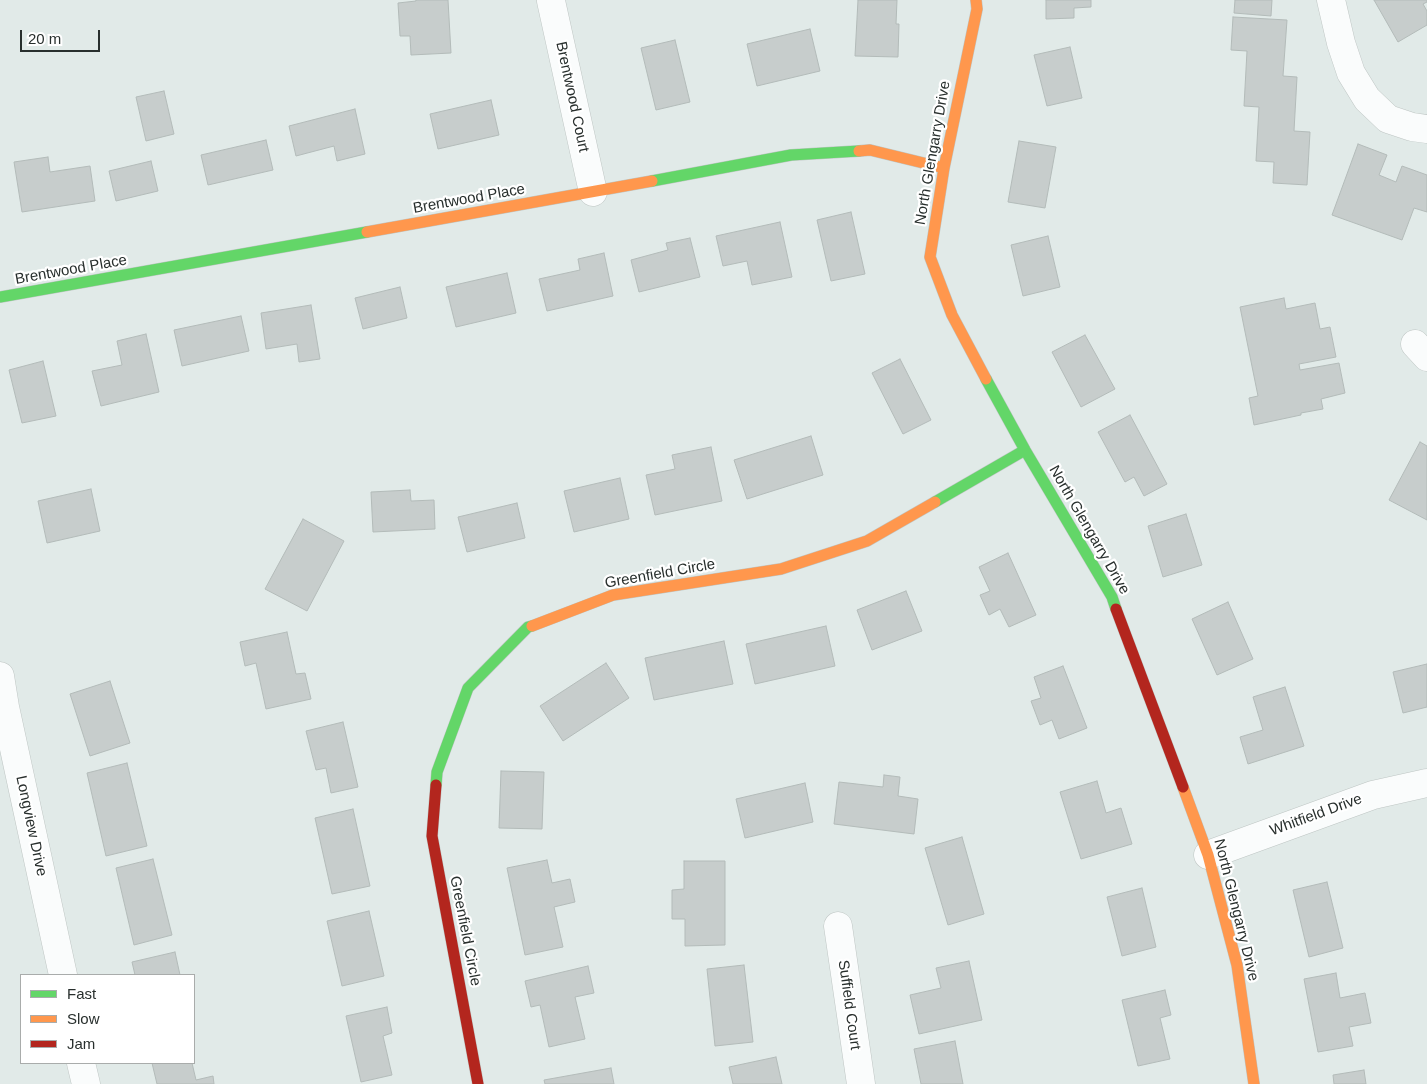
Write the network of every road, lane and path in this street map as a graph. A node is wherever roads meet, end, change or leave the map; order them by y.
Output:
1 (976, 0) edge
2 (1330, 0) edge
3 (551, 1) dead end
4 (1427, 129) edge
5 (944, 168) junction
6 (593, 192) junction
7 (0, 297) edge
8 (1025, 450) junction
9 (0, 676) edge
10 (3, 707) edge
11 (1427, 784) edge
12 (1208, 855) junction
13 (838, 926) dead end
14 (63, 974) edge
15 (81, 1064) edge
16 (86, 1084) edge
17 (478, 1084) edge
18 (861, 1084) edge
19 (1254, 1084) edge

1 - 5 street, North Glengarry Drive
2 - 4 street
3 - 6 street, Brentwood Court
5 - 6 street, Brentwood Place
5 - 8 street, North Glengarry Drive
6 - 7 street, Brentwood Place
8 - 12 street, North Glengarry Drive
8 - 17 street, Greenfield Circle
9 - 10 street, Longview Drive
10 - 14 street, Longview Drive
11 - 12 street, Whitfield Drive
12 - 19 street, North Glengarry Drive
13 - 18 street, Suffield Court
15 - 16 street

